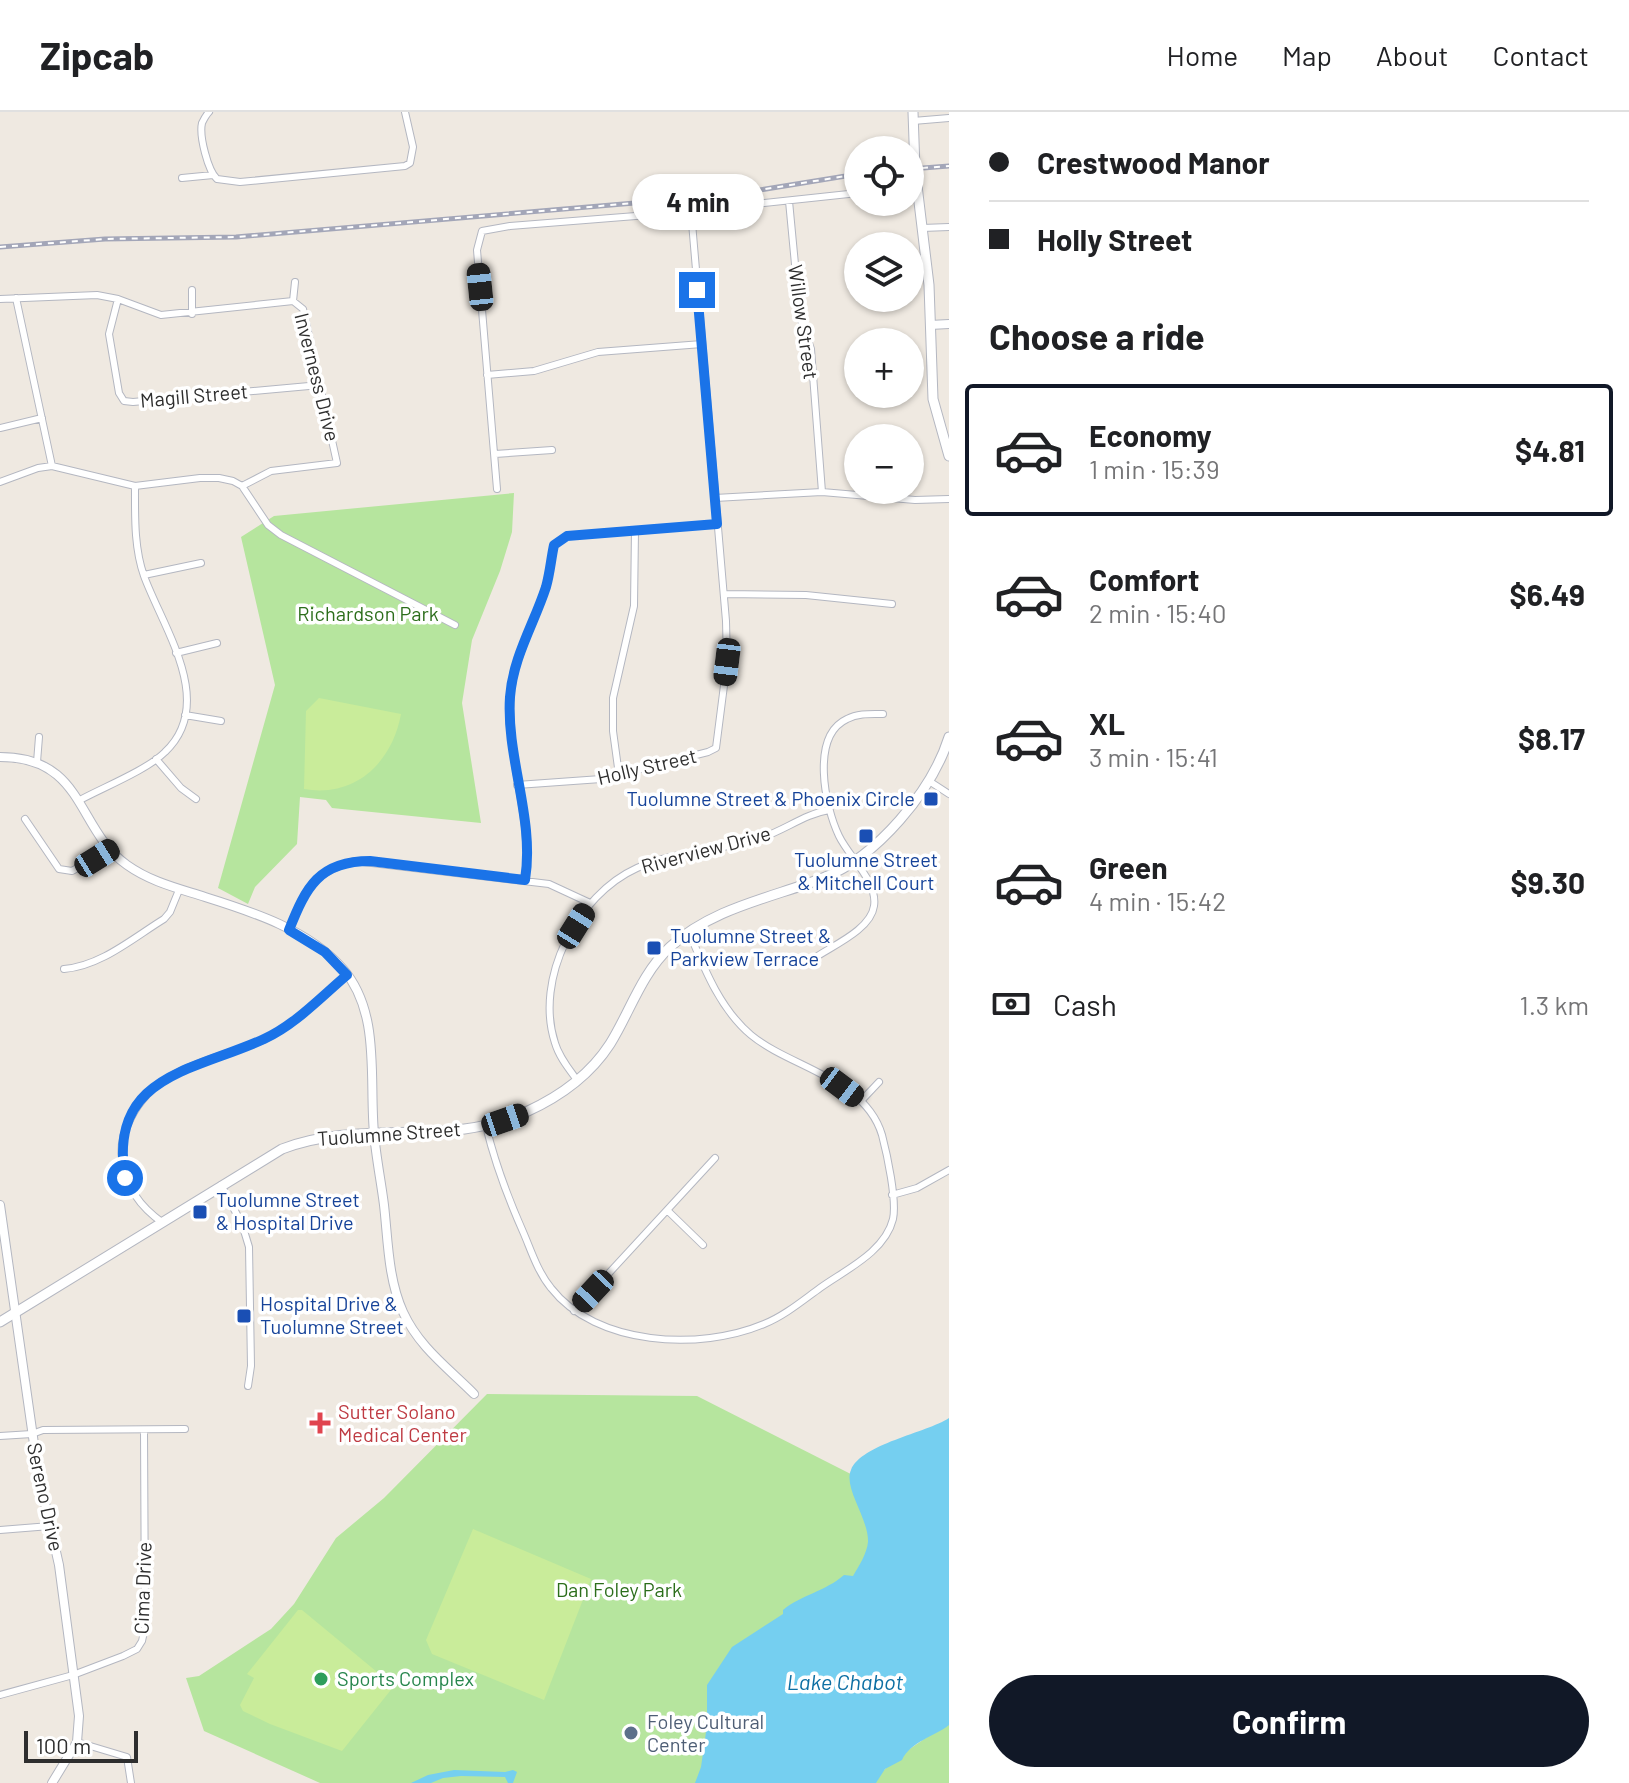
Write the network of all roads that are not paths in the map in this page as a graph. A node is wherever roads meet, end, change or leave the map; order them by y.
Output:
1 (209, 112) edge
2 (405, 112) edge
3 (913, 117) edge
4 (949, 118) edge
5 (213, 175) junction
6 (182, 178) dead end
7 (844, 195) edge
8 (789, 201) junction
9 (691, 211) junction
10 (919, 216) edge
11 (949, 227) edge
12 (922, 228) junction
13 (295, 282) dead end
14 (192, 290) dead end
15 (16, 298) junction
16 (0, 299) edge
17 (118, 299) junction
18 (293, 301) junction
19 (192, 314) junction
20 (949, 324) edge
21 (930, 325) junction
22 (702, 344) junction
23 (487, 375) junction
24 (320, 385) junction
25 (42, 418) junction
26 (0, 428) edge
27 (552, 450) dead end
28 (495, 454) junction
29 (949, 456) edge
30 (52, 466) junction
31 (0, 482) edge
32 (135, 486) junction
33 (242, 486) junction
34 (497, 489) dead end
35 (822, 492) junction
36 (715, 498) junction
37 (949, 499) edge
38 (717, 524) junction
39 (635, 530) junction
40 (201, 563) dead end
41 (144, 575) junction
42 (724, 594) junction
43 (892, 604) dead end
44 (455, 625) dead end
45 (217, 643) dead end
46 (176, 653) junction
47 (883, 714) dead end
48 (185, 715) junction
49 (221, 721) dead end
50 (39, 737) dead end
51 (949, 737) edge
52 (0, 757) edge
53 (156, 759) junction
54 (37, 762) junction
55 (619, 775) junction
56 (929, 781) junction
57 (517, 785) junction
58 (949, 794) edge
59 (196, 799) dead end
60 (80, 800) junction
61 (829, 810) junction
62 (25, 819) dead end
63 (112, 849) junction
64 (853, 861) junction
65 (525, 880) junction
66 (179, 890) junction
67 (590, 903) junction
68 (289, 930) junction
69 (689, 932) junction
70 (816, 957) dead end
71 (64, 969) dead end
72 (347, 975) junction
73 (577, 1080) junction
74 (879, 1082) dead end
75 (861, 1101) junction
76 (486, 1126) junction
77 (374, 1132) junction
78 (715, 1158) dead end
79 (949, 1170) edge
80 (221, 1185) junction
81 (892, 1195) junction
82 (0, 1205) edge
83 (668, 1211) junction
84 (163, 1223) junction
85 (703, 1245) dead end
86 (574, 1311) junction
87 (15, 1314) junction
88 (0, 1322) edge
89 (248, 1386) dead end
90 (474, 1394) dead end
91 (185, 1429) dead end
92 (144, 1430) junction
93 (32, 1434) junction
94 (0, 1436) edge
95 (50, 1526) junction
96 (0, 1530) edge
97 (73, 1675) junction
98 (0, 1695) edge
99 (77, 1742) junction
100 (52, 1783) edge
101 (131, 1783) edge

1 - 5 street
2 - 5 street
3 - 4 street
5 - 6 street
7 - 8 street
8 - 9 street
8 - 35 street, Willow Street
9 - 22 street, Holly Street
9 - 23 street
10 - 12 main road
11 - 12 street
12 - 21 main road
13 - 18 street
14 - 19 street
15 - 16 street, Inverness Drive
15 - 17 street, Inverness Drive
15 - 25 street
17 - 19 street, Inverness Drive
17 - 24 street, Magill Street
18 - 19 street, Inverness Drive
18 - 24 street, Inverness Drive
20 - 21 street
21 - 29 main road
22 - 23 street
22 - 36 street, Holly Street
23 - 28 street
24 - 33 street, Inverness Drive
25 - 26 street
25 - 30 street
27 - 28 street
28 - 34 street
30 - 31 street
30 - 32 street
32 - 33 street
32 - 41 street
33 - 44 street
35 - 36 street
35 - 37 street
36 - 38 street, Holly Street
38 - 39 street
38 - 42 street, Holly Street
39 - 55 street
39 - 57 street
40 - 41 street
41 - 46 street
42 - 43 street
42 - 55 street, Holly Street
45 - 46 street
46 - 48 street
47 - 61 street
48 - 49 street
48 - 53 street
50 - 54 street
51 - 56 main road, Tuolumne Street
52 - 54 street
53 - 59 street
53 - 60 street
54 - 60 street
55 - 57 street, Holly Street
56 - 58 street
56 - 64 main road, Tuolumne Street
57 - 65 street
60 - 63 street
61 - 64 street
61 - 67 street, Riverview Drive
62 - 63 street
63 - 66 street
64 - 69 main road, Tuolumne Street
64 - 70 street
65 - 67 street
65 - 68 street
66 - 68 street
66 - 71 street
67 - 73 street, Riverview Drive
68 - 72 street
69 - 73 main road, Tuolumne Street
69 - 75 street
72 - 77 street
72 - 84 street
73 - 76 main road, Tuolumne Street
74 - 75 street
75 - 81 street
76 - 77 main road, Tuolumne Street
76 - 86 street
77 - 80 main road, Tuolumne Street
77 - 90 street
78 - 83 street
79 - 81 street
80 - 84 main road, Tuolumne Street
80 - 89 street
81 - 86 street
82 - 87 street, Sereno Drive
83 - 85 street
83 - 86 street
84 - 87 main road, Tuolumne Street
87 - 88 main road, Tuolumne Street
87 - 93 street, Sereno Drive
91 - 92 street
92 - 93 street
92 - 97 street, Cima Drive
93 - 94 street
93 - 95 street, Sereno Drive
95 - 96 street
95 - 97 street, Sereno Drive
97 - 98 street, Cima Drive
97 - 99 street, Sereno Drive
99 - 100 street
99 - 101 street

